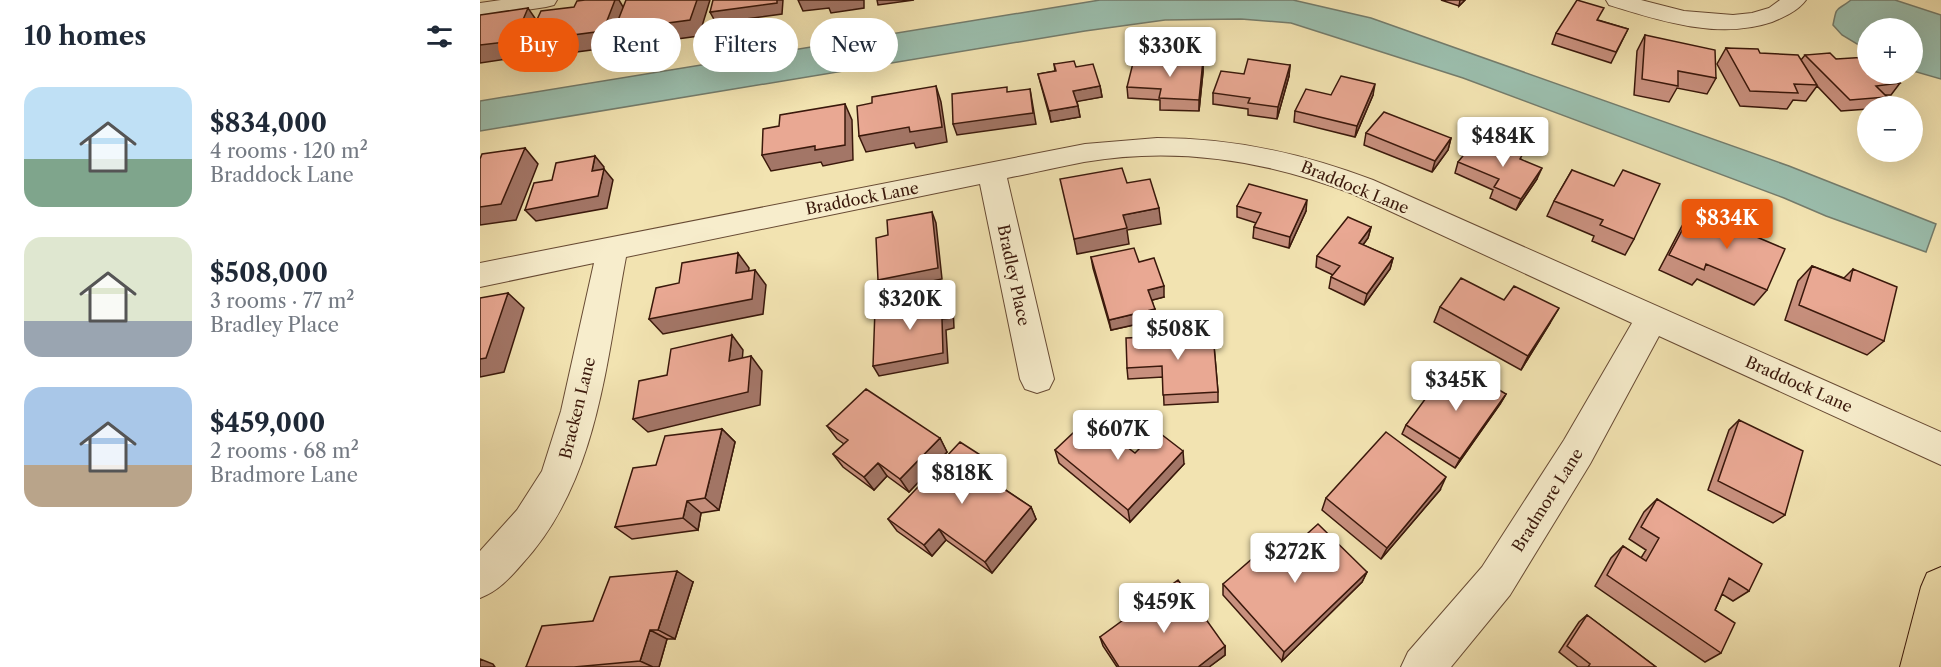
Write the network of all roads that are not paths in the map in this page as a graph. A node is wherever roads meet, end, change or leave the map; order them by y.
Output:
1 (546, 0) edge
2 (1617, 0) edge
3 (1795, 0) edge
4 (480, 10) edge
5 (992, 172) junction
6 (612, 248) junction
7 (480, 275) edge
8 (1651, 320) junction
9 (1037, 379) dead end
10 (1941, 449) edge
11 (480, 578) edge
12 (1941, 587) edge
13 (1423, 667) edge
14 (1922, 667) edge

1 - 4 street
2 - 3 street
5 - 6 street, Braddock Lane
5 - 8 street, Braddock Lane
5 - 9 street, Bradley Place
6 - 7 street, Braddock Lane
6 - 11 street, Bracken Lane
8 - 10 street, Braddock Lane
8 - 13 street, Bradmore Lane
12 - 14 main road

